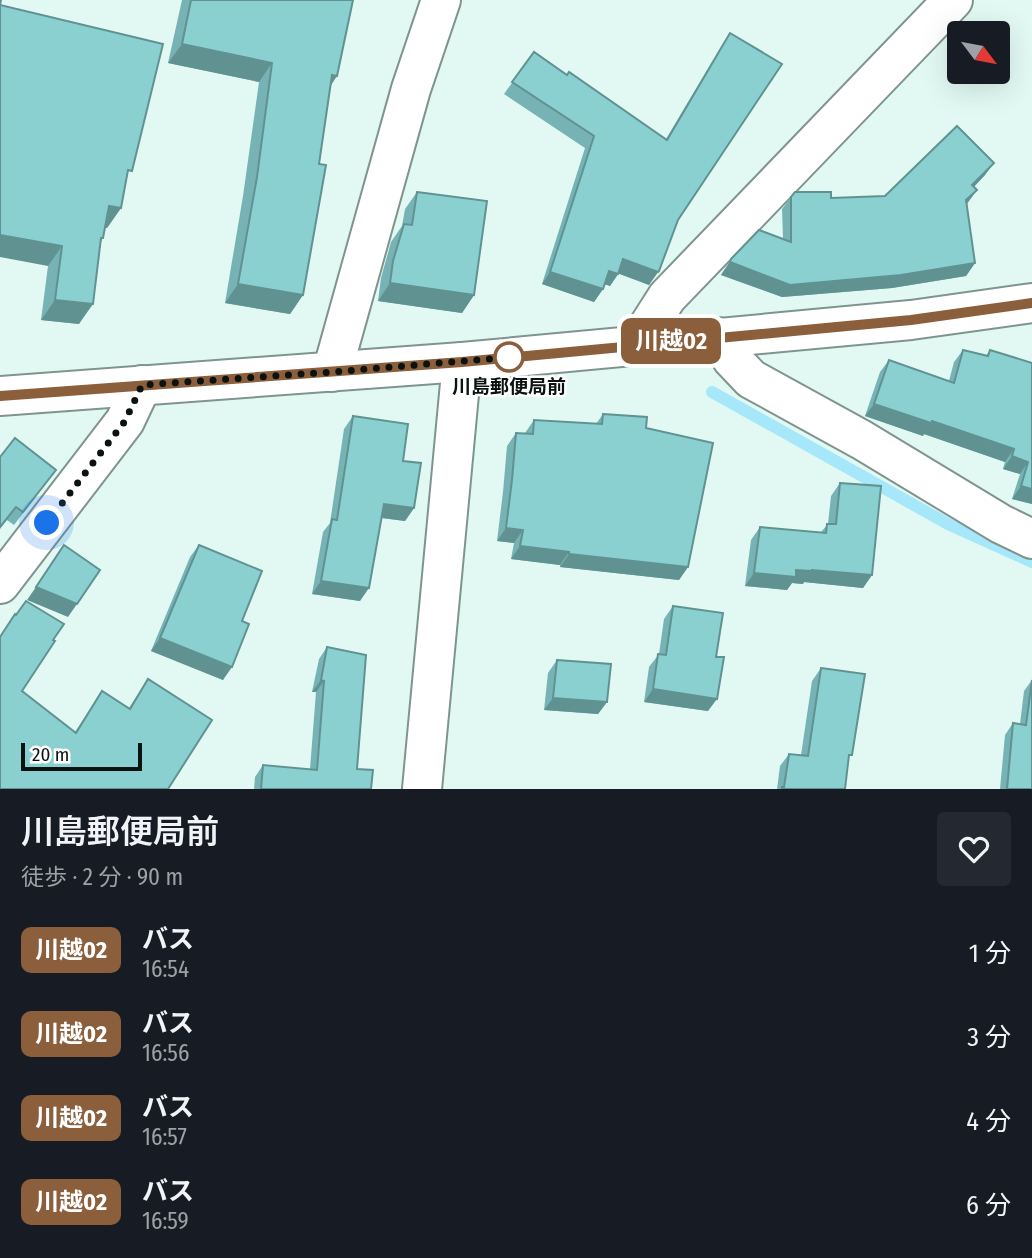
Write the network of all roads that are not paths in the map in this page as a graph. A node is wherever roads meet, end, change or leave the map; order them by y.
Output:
1 (442, 0) edge
2 (953, 0) edge
3 (1032, 303) edge
4 (718, 337) junction
5 (637, 344) junction
6 (462, 362) junction
7 (332, 372) junction
8 (142, 385) junction
9 (0, 396) edge
10 (1032, 539) edge
11 (0, 584) edge
12 (422, 789) edge

1 - 7 street
2 - 5 street
3 - 4 street
4 - 5 street
4 - 10 street
5 - 6 street
6 - 7 street
6 - 12 street
7 - 8 street
8 - 9 street
8 - 11 street

